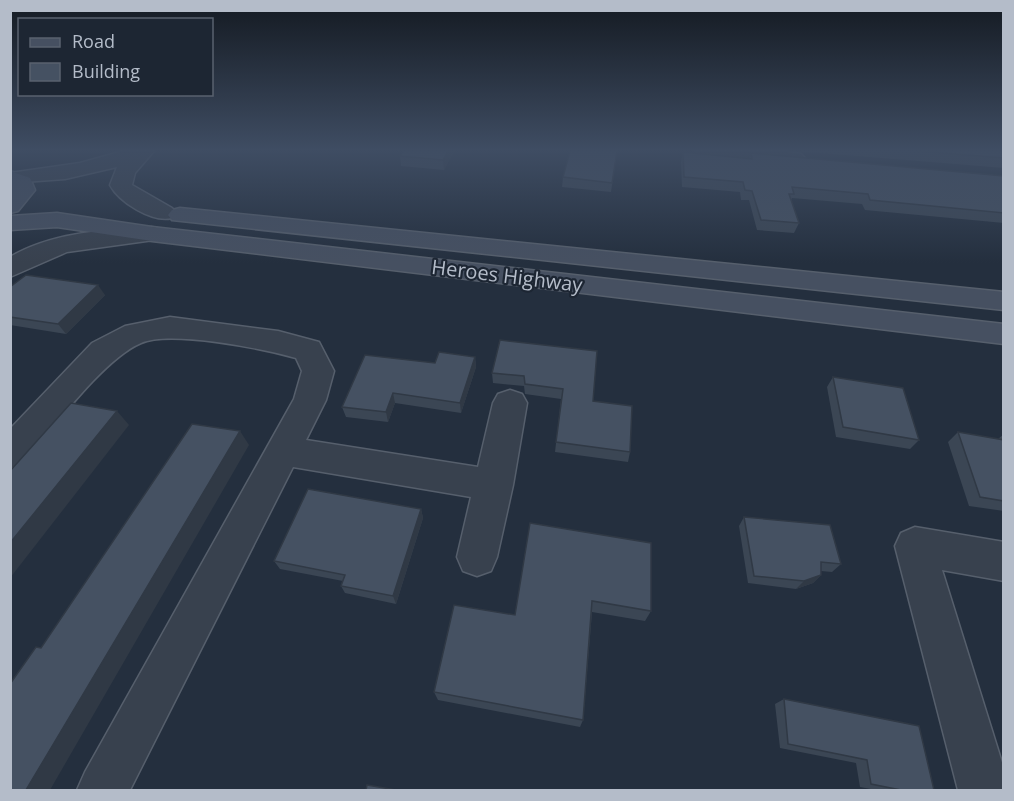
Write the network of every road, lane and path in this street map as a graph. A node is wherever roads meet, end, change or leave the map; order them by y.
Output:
1 (31, 188) edge
2 (51, 188) edge
3 (123, 188) edge
4 (14, 197) edge
5 (158, 224) junction
6 (10, 268) edge
7 (1004, 301) edge
8 (1004, 334) edge
9 (510, 403) dead end
10 (283, 452) junction
11 (10, 453) edge
12 (494, 485) junction
13 (477, 557) dead end
14 (1004, 562) edge
15 (103, 790) edge
16 (984, 790) edge

1 - 4 street
2 - 4 street
3 - 5 street
4 - 5 main road, Heroes Highway
5 - 6 street
5 - 7 main road, Heroes Highway
5 - 8 main road, Heroes Highway
9 - 12 street
10 - 11 street
10 - 12 street
10 - 15 street
12 - 13 street
14 - 16 street

